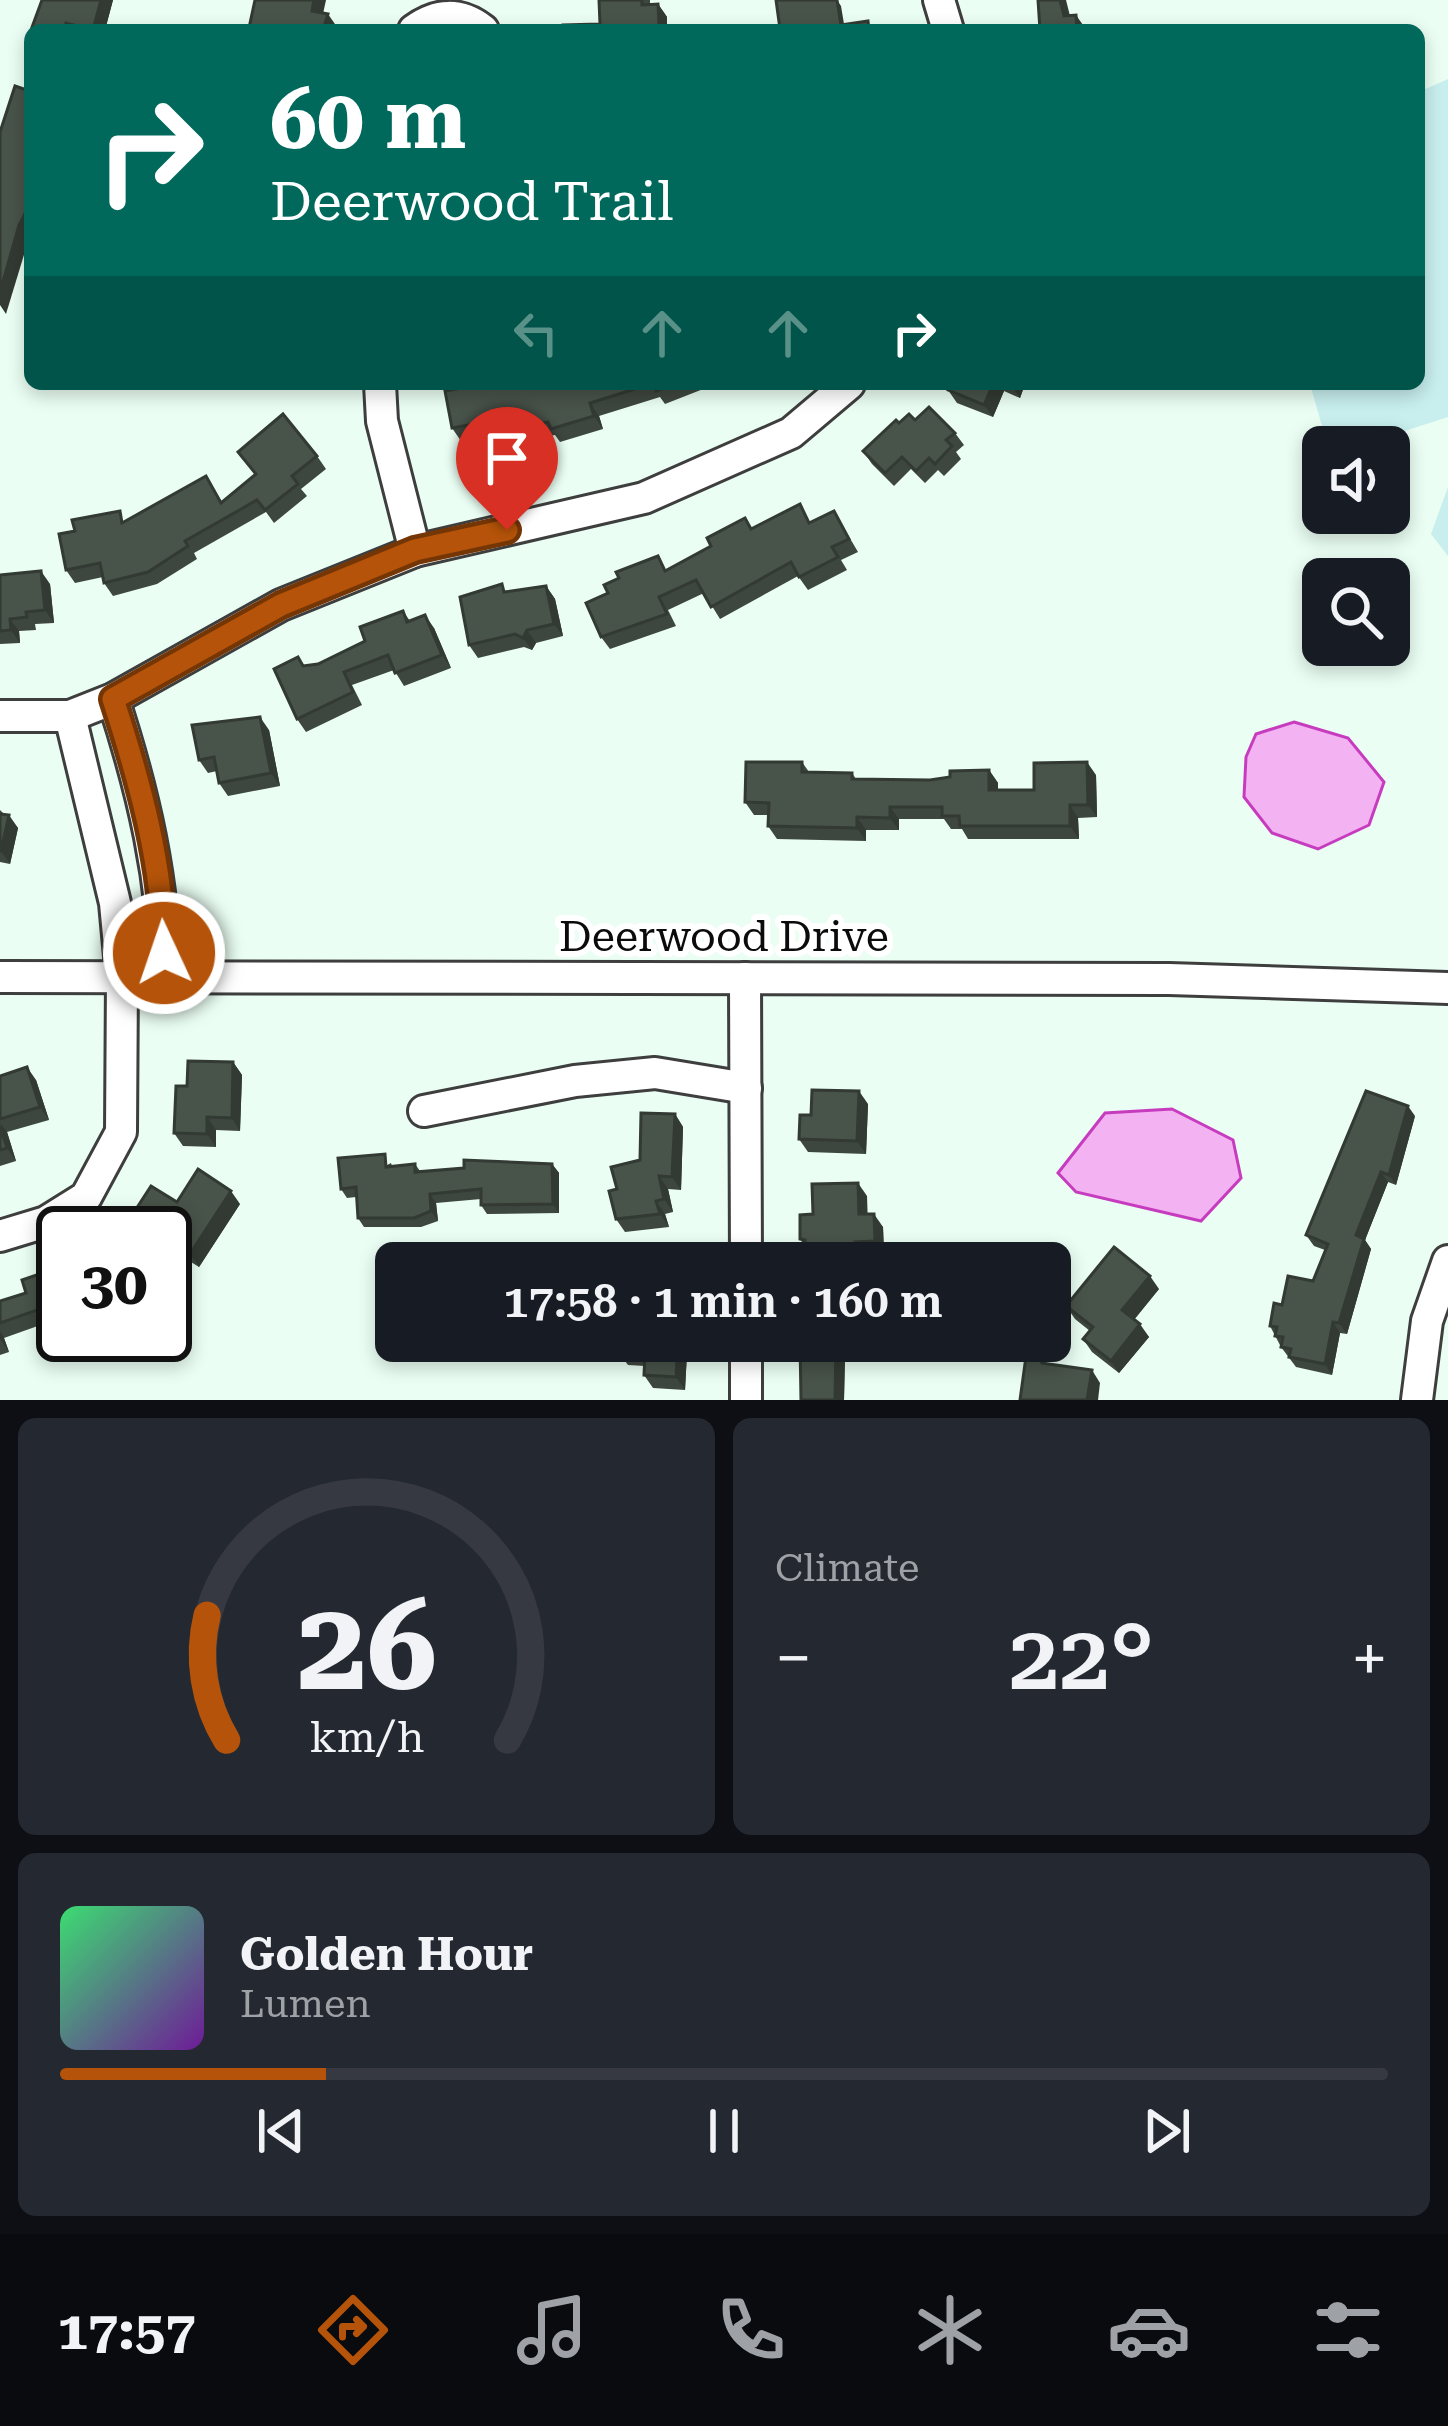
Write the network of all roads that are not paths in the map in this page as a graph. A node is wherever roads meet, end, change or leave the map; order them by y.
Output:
1 (427, 24) edge
2 (473, 24) edge
3 (380, 390) edge
4 (842, 390) edge
5 (415, 550) junction
6 (113, 699) junction
7 (0, 716) edge
8 (70, 716) junction
9 (0, 977) edge
10 (122, 977) junction
11 (164, 977) junction
12 (745, 979) junction
13 (1448, 988) edge
14 (746, 1088) junction
15 (424, 1111) dead end
16 (0, 1236) edge
17 (746, 1242) edge
18 (1448, 1261) edge
19 (746, 1362) edge
20 (746, 1400) edge
21 (1417, 1400) edge

1 - 2 street
3 - 5 street
4 - 5 street
5 - 6 street
6 - 8 street
6 - 11 street
7 - 8 street
8 - 10 street
9 - 10 street, Deerwood Drive
10 - 11 street, Deerwood Drive
10 - 16 street
11 - 12 street, Deerwood Drive
12 - 13 street, Deerwood Drive
12 - 14 street
14 - 15 street
14 - 17 street
18 - 21 street
19 - 20 street

